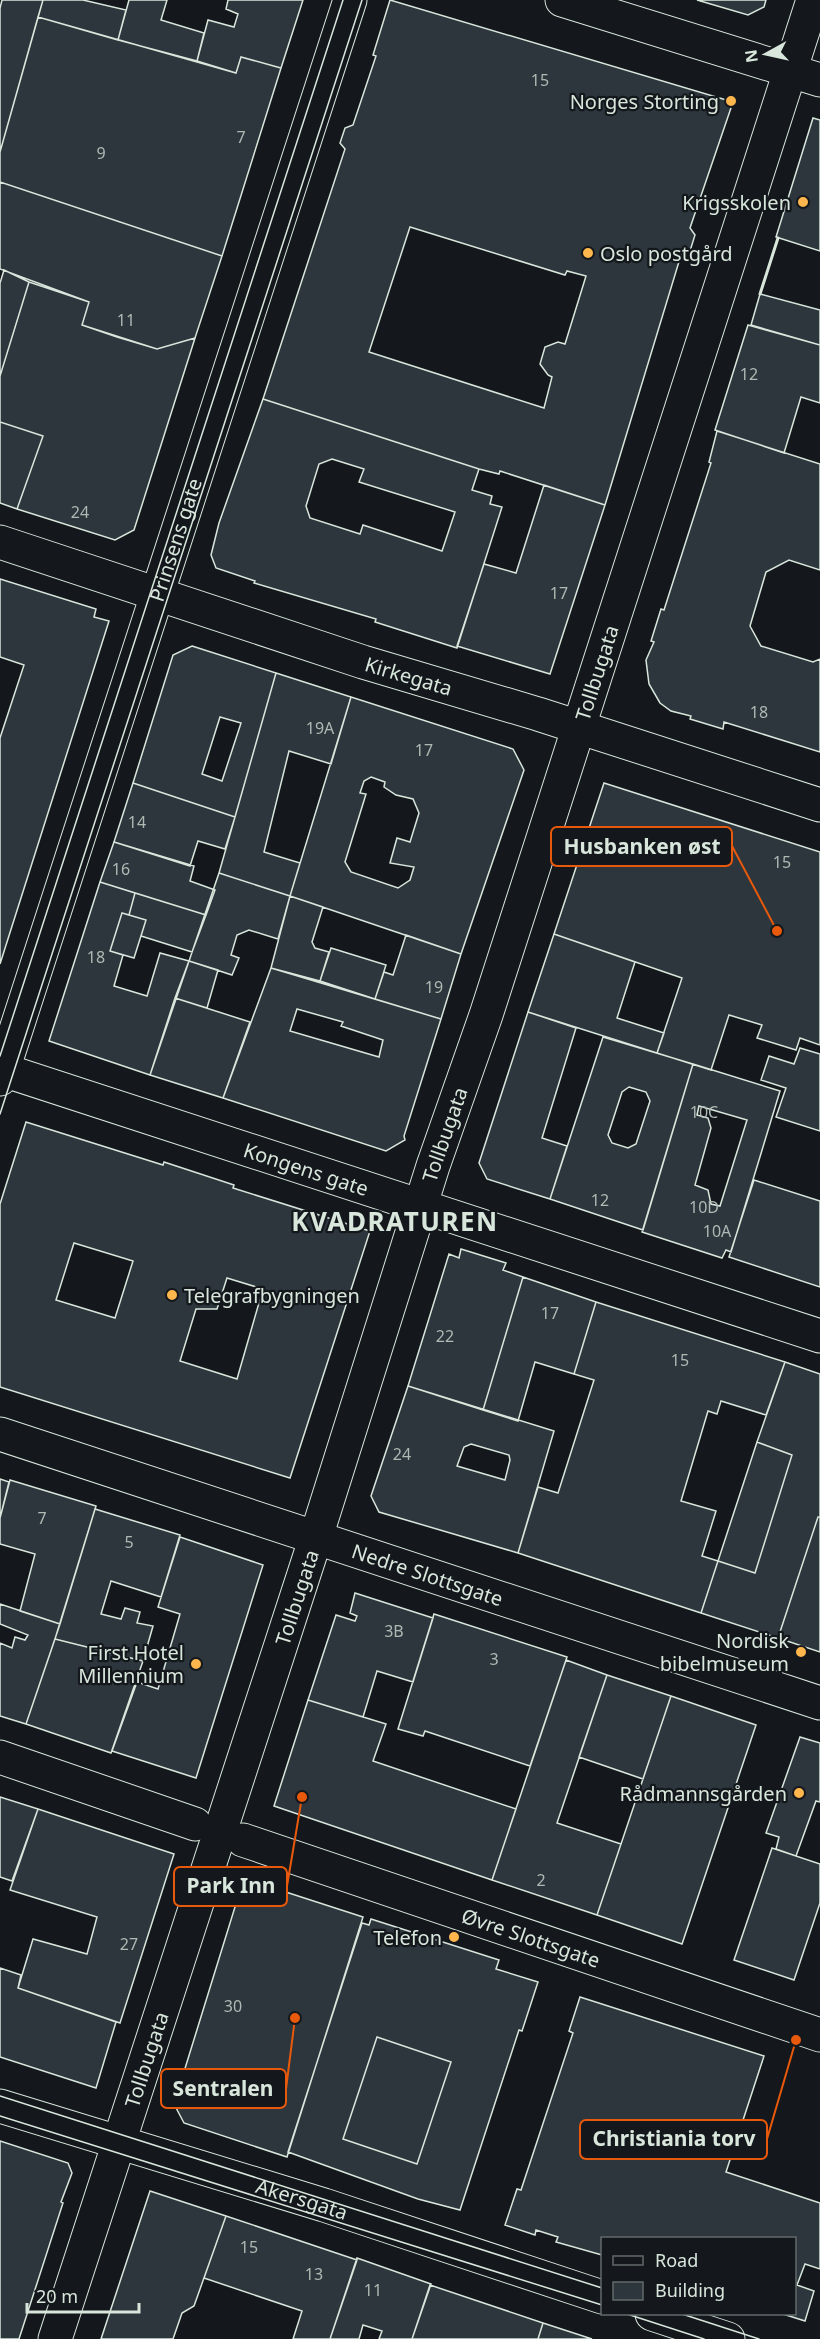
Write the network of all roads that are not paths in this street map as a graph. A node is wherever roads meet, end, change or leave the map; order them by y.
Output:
1 (350, 0) edge
2 (561, 0) edge
3 (813, 0) edge
4 (789, 70) junction
5 (820, 80) edge
6 (0, 542) edge
7 (159, 592) junction
8 (577, 727) junction
9 (820, 805) edge
10 (1, 1073) edge
11 (421, 1204) junction
12 (820, 1336) edge
13 (0, 1434) edge
14 (316, 1537) junction
15 (820, 1702) edge
16 (0, 1757) edge
17 (195, 1824) dead end
18 (243, 1840) dead end
19 (820, 2035) edge
20 (0, 2106) edge
21 (118, 2144) junction
22 (601, 2296) edge
23 (658, 2315) edge
24 (55, 2339) edge
25 (728, 2339) edge

1 - 7 street, Prinsens gate
2 - 4 street
3 - 4 street, Tollbugata
4 - 5 street
4 - 8 street, Tollbugata
6 - 7 street, Kirkegata
7 - 8 street, Kirkegata
7 - 10 street, Prinsens gate
8 - 9 street, Kirkegata
8 - 11 street, Tollbugata
10 - 11 street, Kongens gate
11 - 12 street, Kongens gate
11 - 14 street, Tollbugata
13 - 14 street, Nedre Slottsgate
14 - 15 street, Nedre Slottsgate
14 - 21 street, Tollbugata
16 - 17 street
18 - 19 street, Øvre Slottsgate
20 - 21 street, Akersgata
21 - 22 street, Akersgata
21 - 24 street, Tollbugata
23 - 25 street

